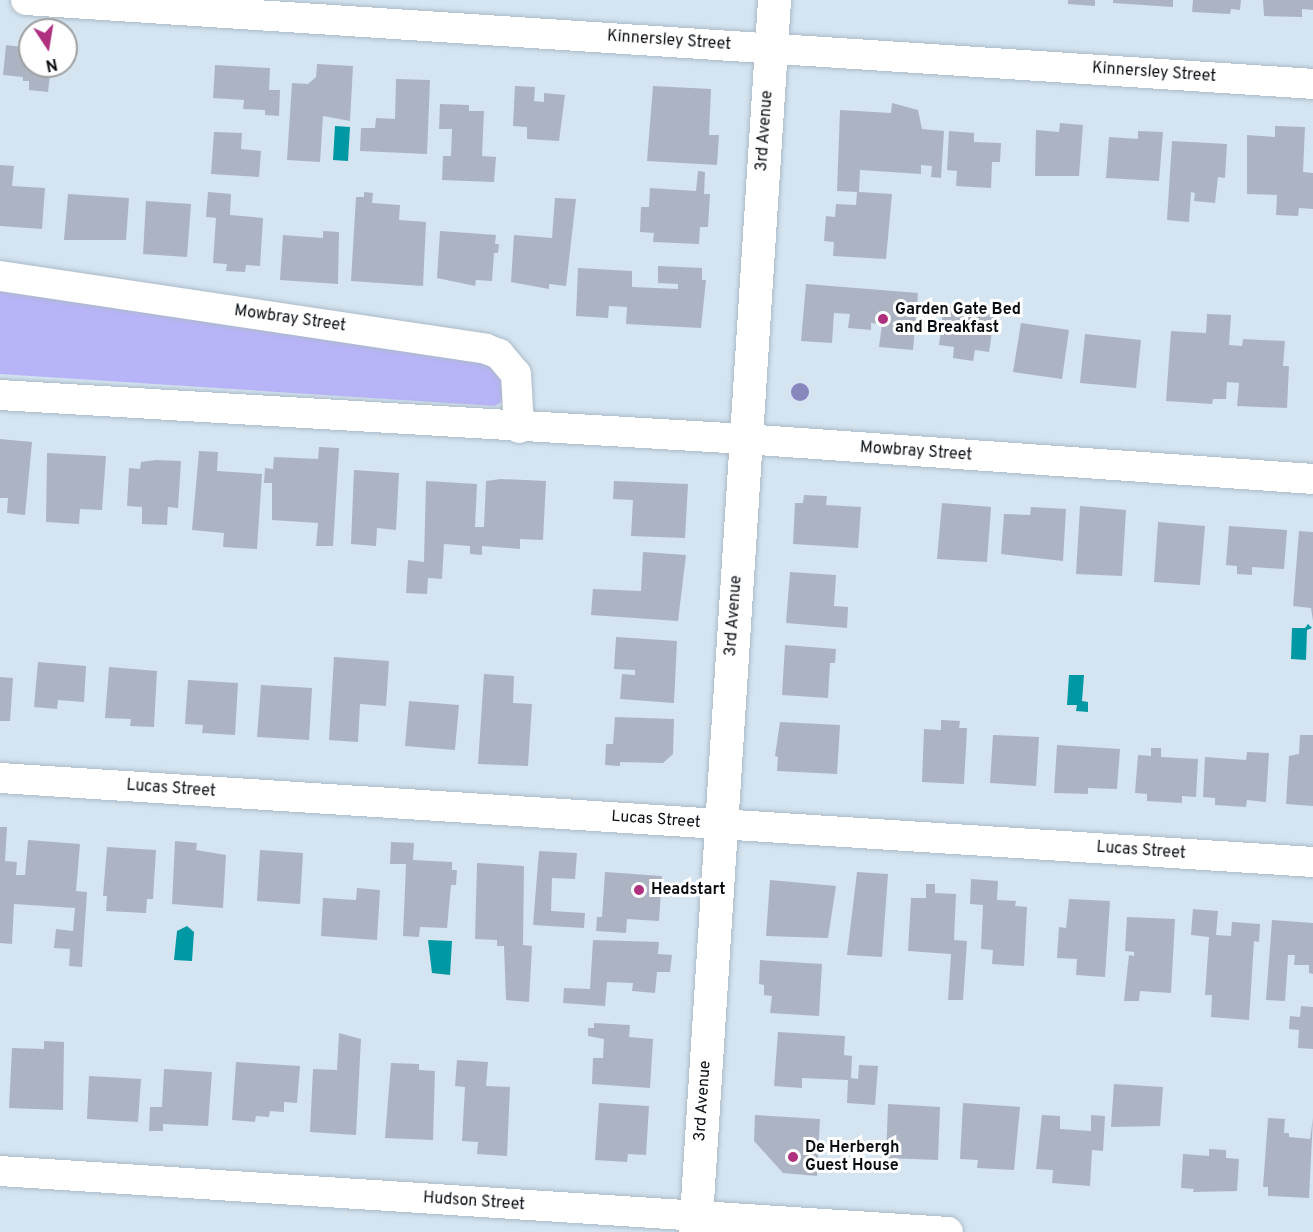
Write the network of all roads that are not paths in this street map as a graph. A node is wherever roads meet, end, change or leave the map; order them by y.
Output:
1 (26, 0) edge
2 (774, 0) edge
3 (771, 48) junction
4 (1313, 84) edge
5 (0, 276) edge
6 (0, 395) edge
7 (519, 428) junction
8 (744, 439) junction
9 (1313, 479) edge
10 (0, 778) edge
11 (721, 824) junction
12 (1313, 862) edge
13 (0, 1171) edge
14 (695, 1224) edge
15 (948, 1232) edge

1 - 3 street, Kinnersley Street
2 - 3 street, 3rd Avenue
3 - 4 street, Kinnersley Street
3 - 8 street, 3rd Avenue
5 - 7 street, Mowbray Street
6 - 7 street, Mowbray Street
7 - 8 street, Mowbray Street
8 - 9 street, Mowbray Street
8 - 11 street, 3rd Avenue
10 - 11 street, Lucas Street
11 - 12 street, Lucas Street
11 - 14 street, 3rd Avenue
13 - 14 street, Hudson Street
14 - 15 street, Hudson Street

